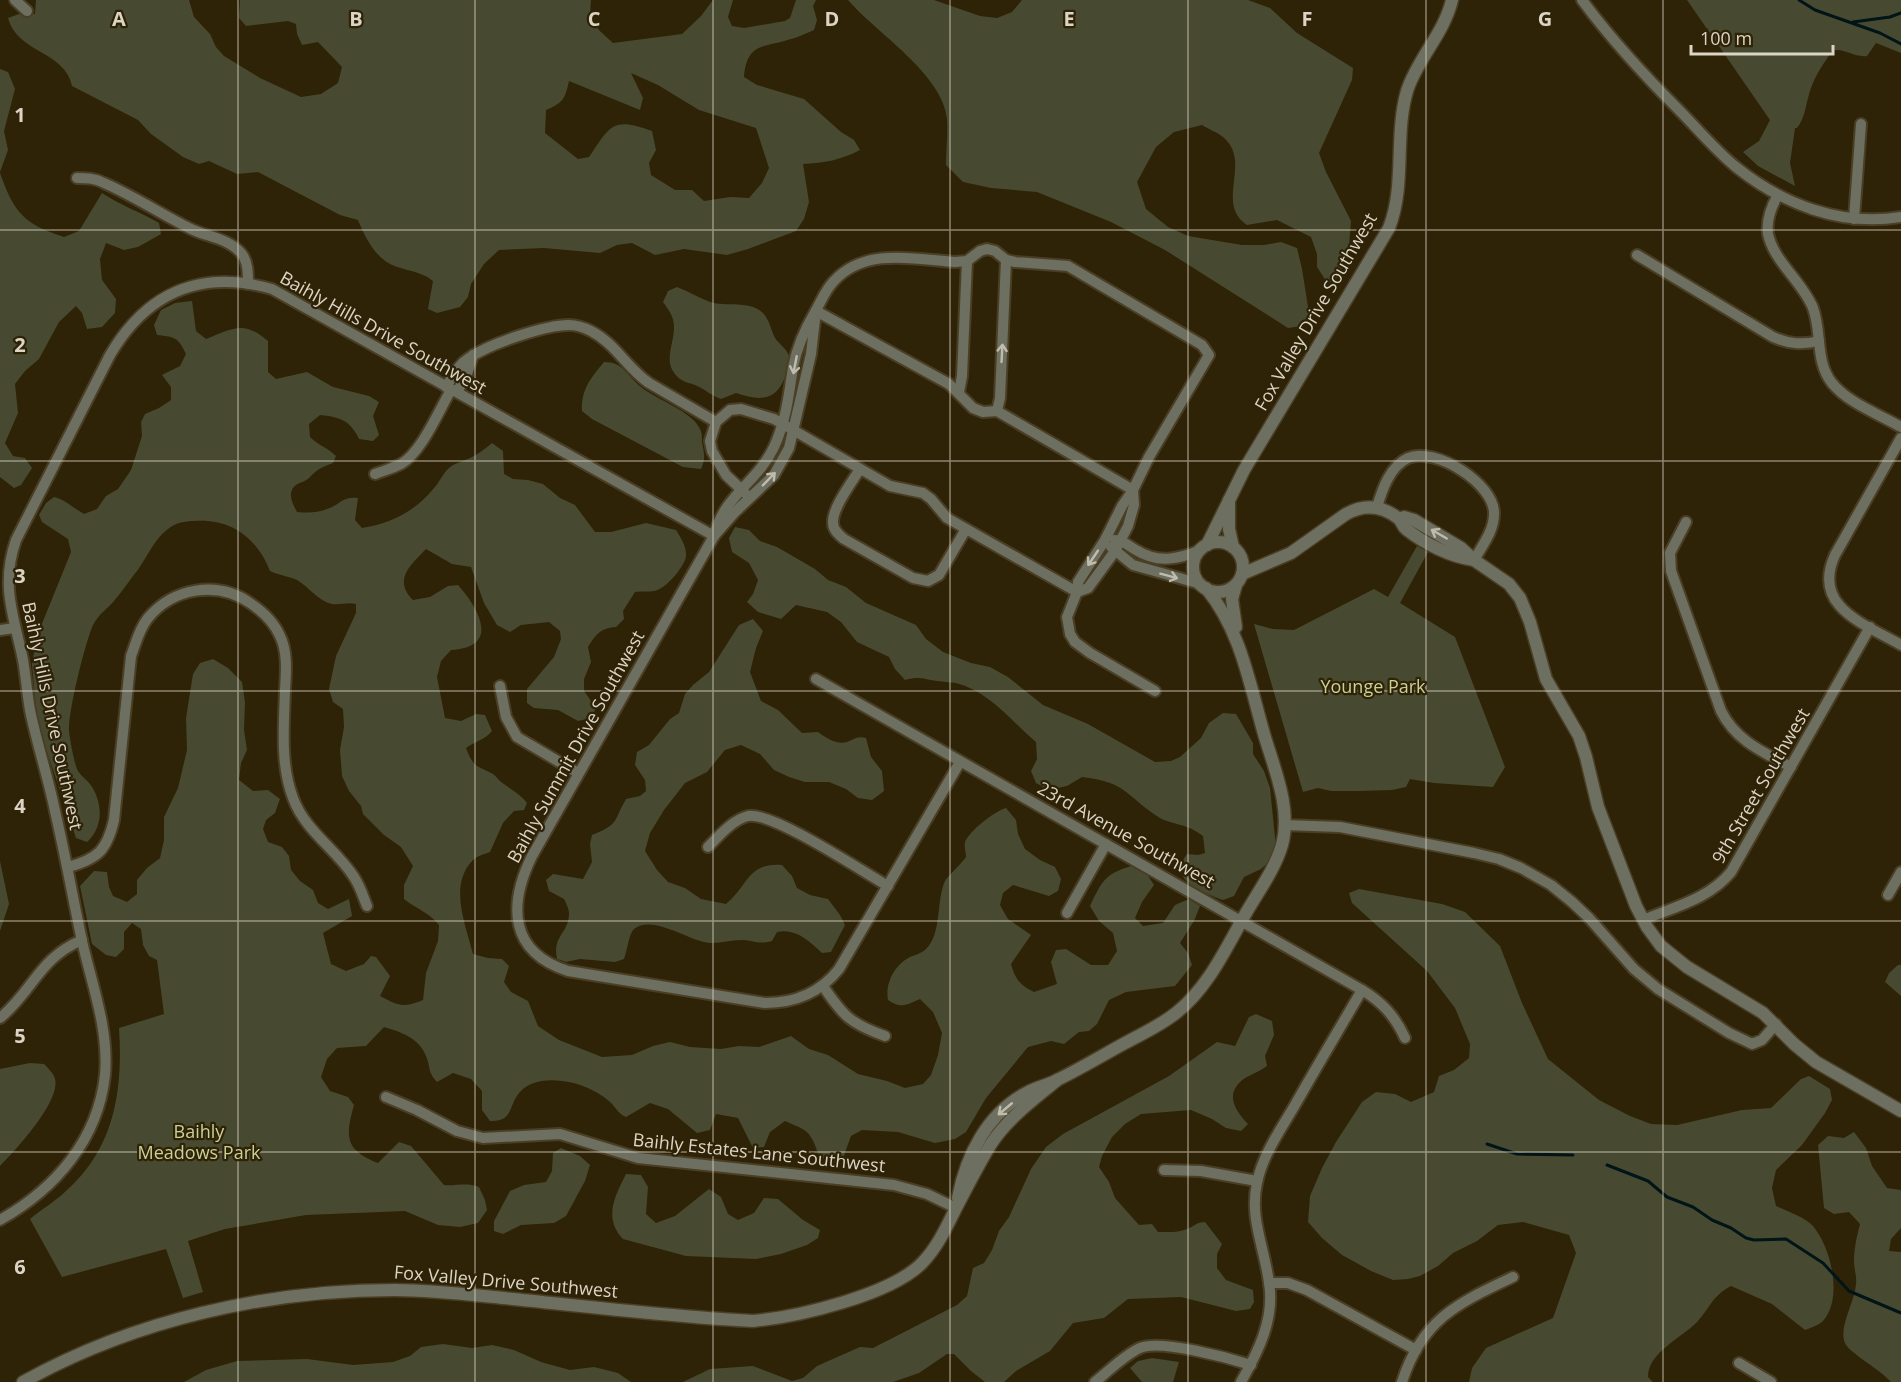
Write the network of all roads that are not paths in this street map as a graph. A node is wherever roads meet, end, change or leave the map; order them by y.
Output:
1 (15, 0) edge
2 (1452, 0) edge
3 (1582, 0) edge
4 (27, 11) dead end
5 (1861, 124) dead end
6 (76, 178) dead end
7 (1778, 195) junction
8 (1901, 217) edge
9 (1854, 219) junction
10 (1637, 255) dead end
11 (1006, 260) junction
12 (967, 261) junction
13 (248, 284) junction
14 (816, 311) junction
15 (1819, 341) junction
16 (451, 389) junction
17 (959, 392) junction
18 (997, 411) junction
19 (716, 422) junction
20 (788, 427) junction
21 (1901, 427) edge
22 (1901, 438) edge
23 (860, 469) junction
24 (375, 474) dead end
25 (740, 490) junction
26 (1133, 490) junction
27 (751, 496) junction
28 (1228, 499) junction
29 (1377, 507) junction
30 (1686, 522) dead end
31 (966, 529) junction
32 (714, 536) junction
33 (1106, 540) junction
34 (1120, 540) junction
35 (1204, 547) junction
36 (1235, 549) junction
37 (1115, 551) junction
38 (1474, 560) junction
39 (1269, 562) junction
40 (1239, 579) junction
41 (1203, 586) junction
42 (1077, 592) junction
43 (1870, 627) junction
44 (15, 628) junction
45 (0, 630) edge
46 (1237, 638) junction
47 (1901, 645) edge
48 (816, 679) dead end
49 (500, 686) dead end
50 (1155, 691) dead end
51 (960, 762) junction
52 (1791, 767) junction
53 (578, 773) junction
54 (1284, 825) junction
55 (1106, 844) junction
56 (708, 847) dead end
57 (68, 867) junction
58 (1901, 872) edge
59 (888, 886) junction
60 (1888, 895) dead end
61 (367, 906) dead end
62 (1067, 913) dead end
63 (1643, 920) junction
64 (1242, 921) junction
65 (82, 940) junction
66 (823, 986) junction
67 (1362, 990) junction
68 (0, 1018) edge
69 (1776, 1024) junction
70 (885, 1036) dead end
71 (1405, 1038) dead end
72 (386, 1097) dead end
73 (1901, 1111) edge
74 (1164, 1170) dead end
75 (1257, 1181) junction
76 (956, 1208) junction
77 (0, 1220) edge
78 (1513, 1277) dead end
79 (1269, 1283) junction
80 (1416, 1350) junction
81 (1740, 1364) dead end
82 (1251, 1365) junction
83 (23, 1382) edge
84 (1095, 1382) edge
85 (1241, 1382) edge
86 (1402, 1382) edge
87 (1771, 1382) edge

1 - 4 street
2 - 28 street, Fox Valley Drive Southwest
3 - 7 street
5 - 9 street
6 - 13 street
7 - 9 street
7 - 15 street
8 - 9 street
10 - 15 street
11 - 12 street
18 -> 11 street
11 - 26 street
12 - 14 street
12 - 17 street
13 - 16 street, Baihly Hills Drive Southwest
13 - 44 street, Baihly Hills Drive Southwest
14 - 17 street
14 - 20 street
15 - 21 street
16 - 19 street
16 - 24 street
16 - 32 street, Baihly Hills Drive Southwest
17 - 18 street
18 - 26 street
19 - 20 street
19 - 25 street
20 - 23 street
20 - 25 street
27 -> 20 street
22 - 43 street
23 - 31 street
23 - 31 street
25 - 27 street
25 - 32 street
26 - 33 street
26 - 34 street
27 - 32 street
28 - 35 street, Fox Valley Drive Southwest
28 - 36 street
29 - 38 street
29 - 38 street
29 - 39 street
30 - 52 street
31 - 42 street
32 - 53 street, Baihly Summit Drive Southwest
33 - 34 street
33 - 37 street
33 -> 42 street
34 - 35 street
34 - 37 street
35 - 36 street
35 - 41 street
36 - 39 street
36 - 40 street
37 -> 41 street
37 - 42 street
38 - 63 street
39 - 40 street
40 - 41 street
40 - 46 street, Fox Valley Drive Southwest
41 - 46 street, Fox Valley Drive Southwest
42 - 50 street
43 - 47 street
43 - 52 street, 9th Street Southwest
44 - 45 street
44 - 57 street, Baihly Hills Drive Southwest
46 - 54 street, Fox Valley Drive Southwest
48 - 51 street, 23rd Avenue Southwest
49 - 53 street
51 - 55 street, 23rd Avenue Southwest
51 - 59 street
52 - 63 street, 9th Street Southwest
53 - 66 street, Baihly Summit Drive Southwest
54 - 64 street, Fox Valley Drive Southwest
54 - 69 street
55 - 62 street
55 - 64 street, 23rd Avenue Southwest
56 - 59 street
57 - 61 street
57 - 65 street, Baihly Hills Drive Southwest
58 - 60 street
59 - 66 street
63 - 69 street
64 - 67 street, 23rd Avenue Southwest
64 - 76 street, Fox Valley Drive Southwest
65 - 68 street
65 - 77 street, Baihly Hills Drive Southwest
66 - 70 street
67 - 71 street, 23rd Avenue Southwest
67 - 75 street
69 - 73 street
72 - 76 street, Baihly Estates Lane Southwest
74 - 75 street
75 - 79 street
76 - 83 street, Fox Valley Drive Southwest
78 - 80 street
79 - 80 street
79 - 82 street
80 - 86 street
81 - 87 street
82 - 84 street
82 - 85 street

